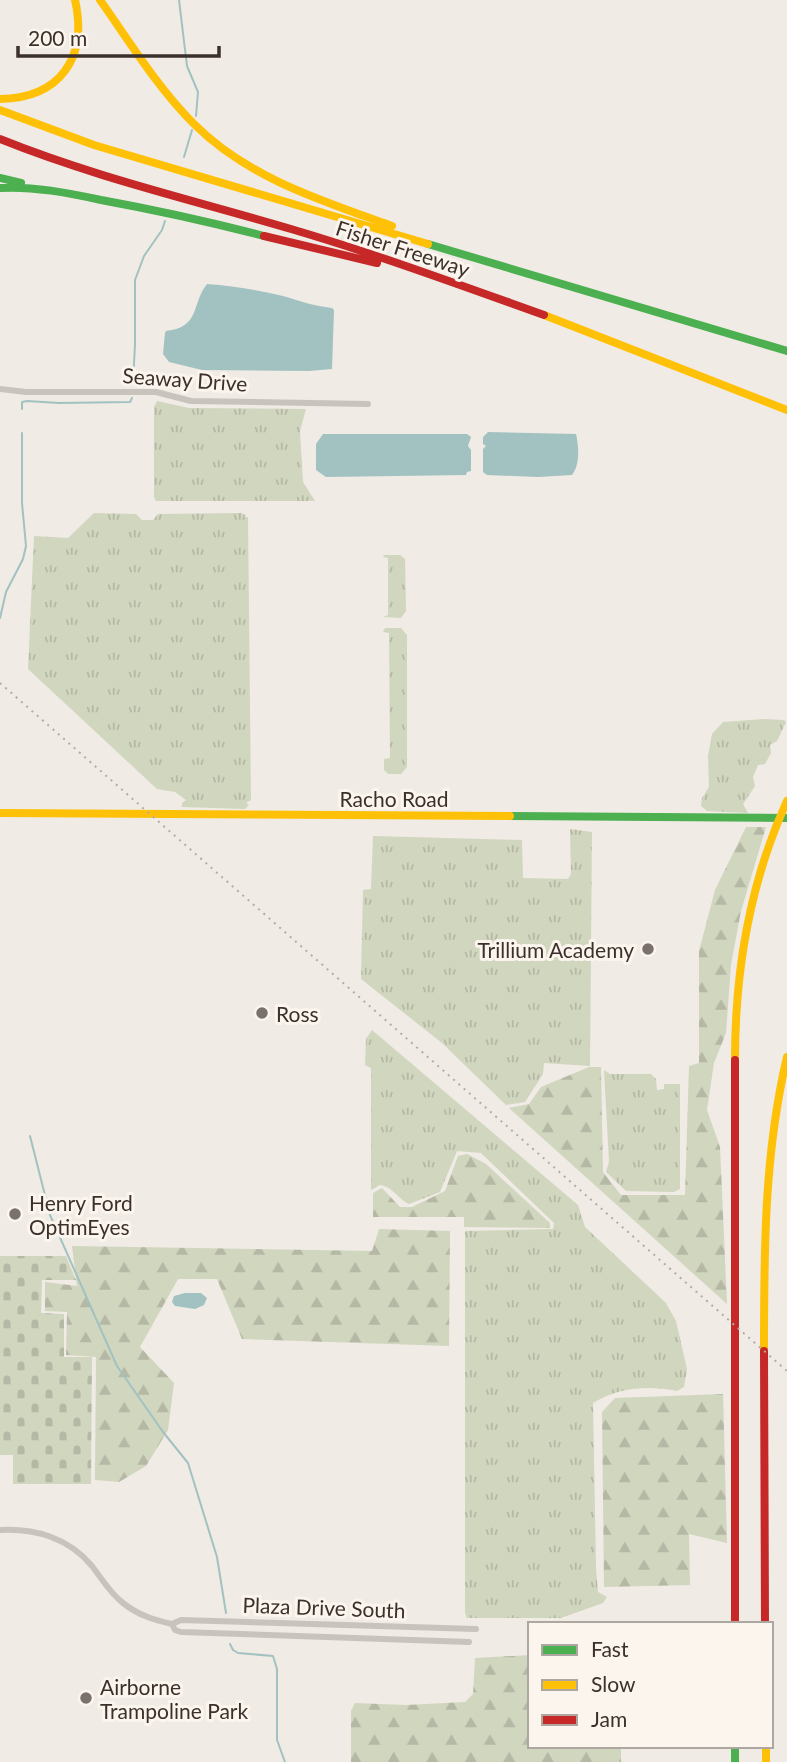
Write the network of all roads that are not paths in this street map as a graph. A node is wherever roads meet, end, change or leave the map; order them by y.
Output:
1 (75, 0) edge
2 (100, 0) edge
3 (0, 99) edge
4 (0, 110) edge
5 (0, 139) edge
6 (0, 178) edge
7 (0, 188) edge
8 (77, 195) junction
9 (436, 245) junction
10 (416, 270) junction
11 (787, 351) edge
12 (0, 389) edge
13 (368, 404) dead end
14 (787, 410) edge
15 (786, 803) edge
16 (0, 813) edge
17 (787, 818) edge
18 (787, 1057) edge
19 (0, 1530) edge
20 (735, 1622) edge
21 (765, 1622) edge
22 (172, 1624) junction
23 (307, 1624) junction
24 (400, 1627) junction
25 (450, 1628) junction
26 (476, 1629) dead end
27 (307, 1637) junction
28 (400, 1639) junction
29 (450, 1641) junction
30 (469, 1642) dead end

1 - 3 main road
2 - 9 main road
4 - 9 main road, Fisher Freeway
5 - 10 main road, Fisher Freeway
6 - 8 main road
7 - 8 main road
8 - 10 main road
9 - 11 main road, Fisher Freeway
10 - 14 main road, Fisher Freeway
12 - 13 street, Seaway Drive
15 - 20 main road
16 - 17 main road, Racho Road
18 - 21 main road
19 - 22 street, Plaza Drive South
22 - 23 street, Plaza Drive South
22 - 27 street, Plaza Drive South
23 - 24 street, Plaza Drive South
23 - 27 street
24 - 25 street, Plaza Drive South
24 - 28 street
25 - 26 street, Plaza Drive South
25 - 29 street
27 - 28 street, Plaza Drive South
28 - 29 street, Plaza Drive South
29 - 30 street, Plaza Drive South

